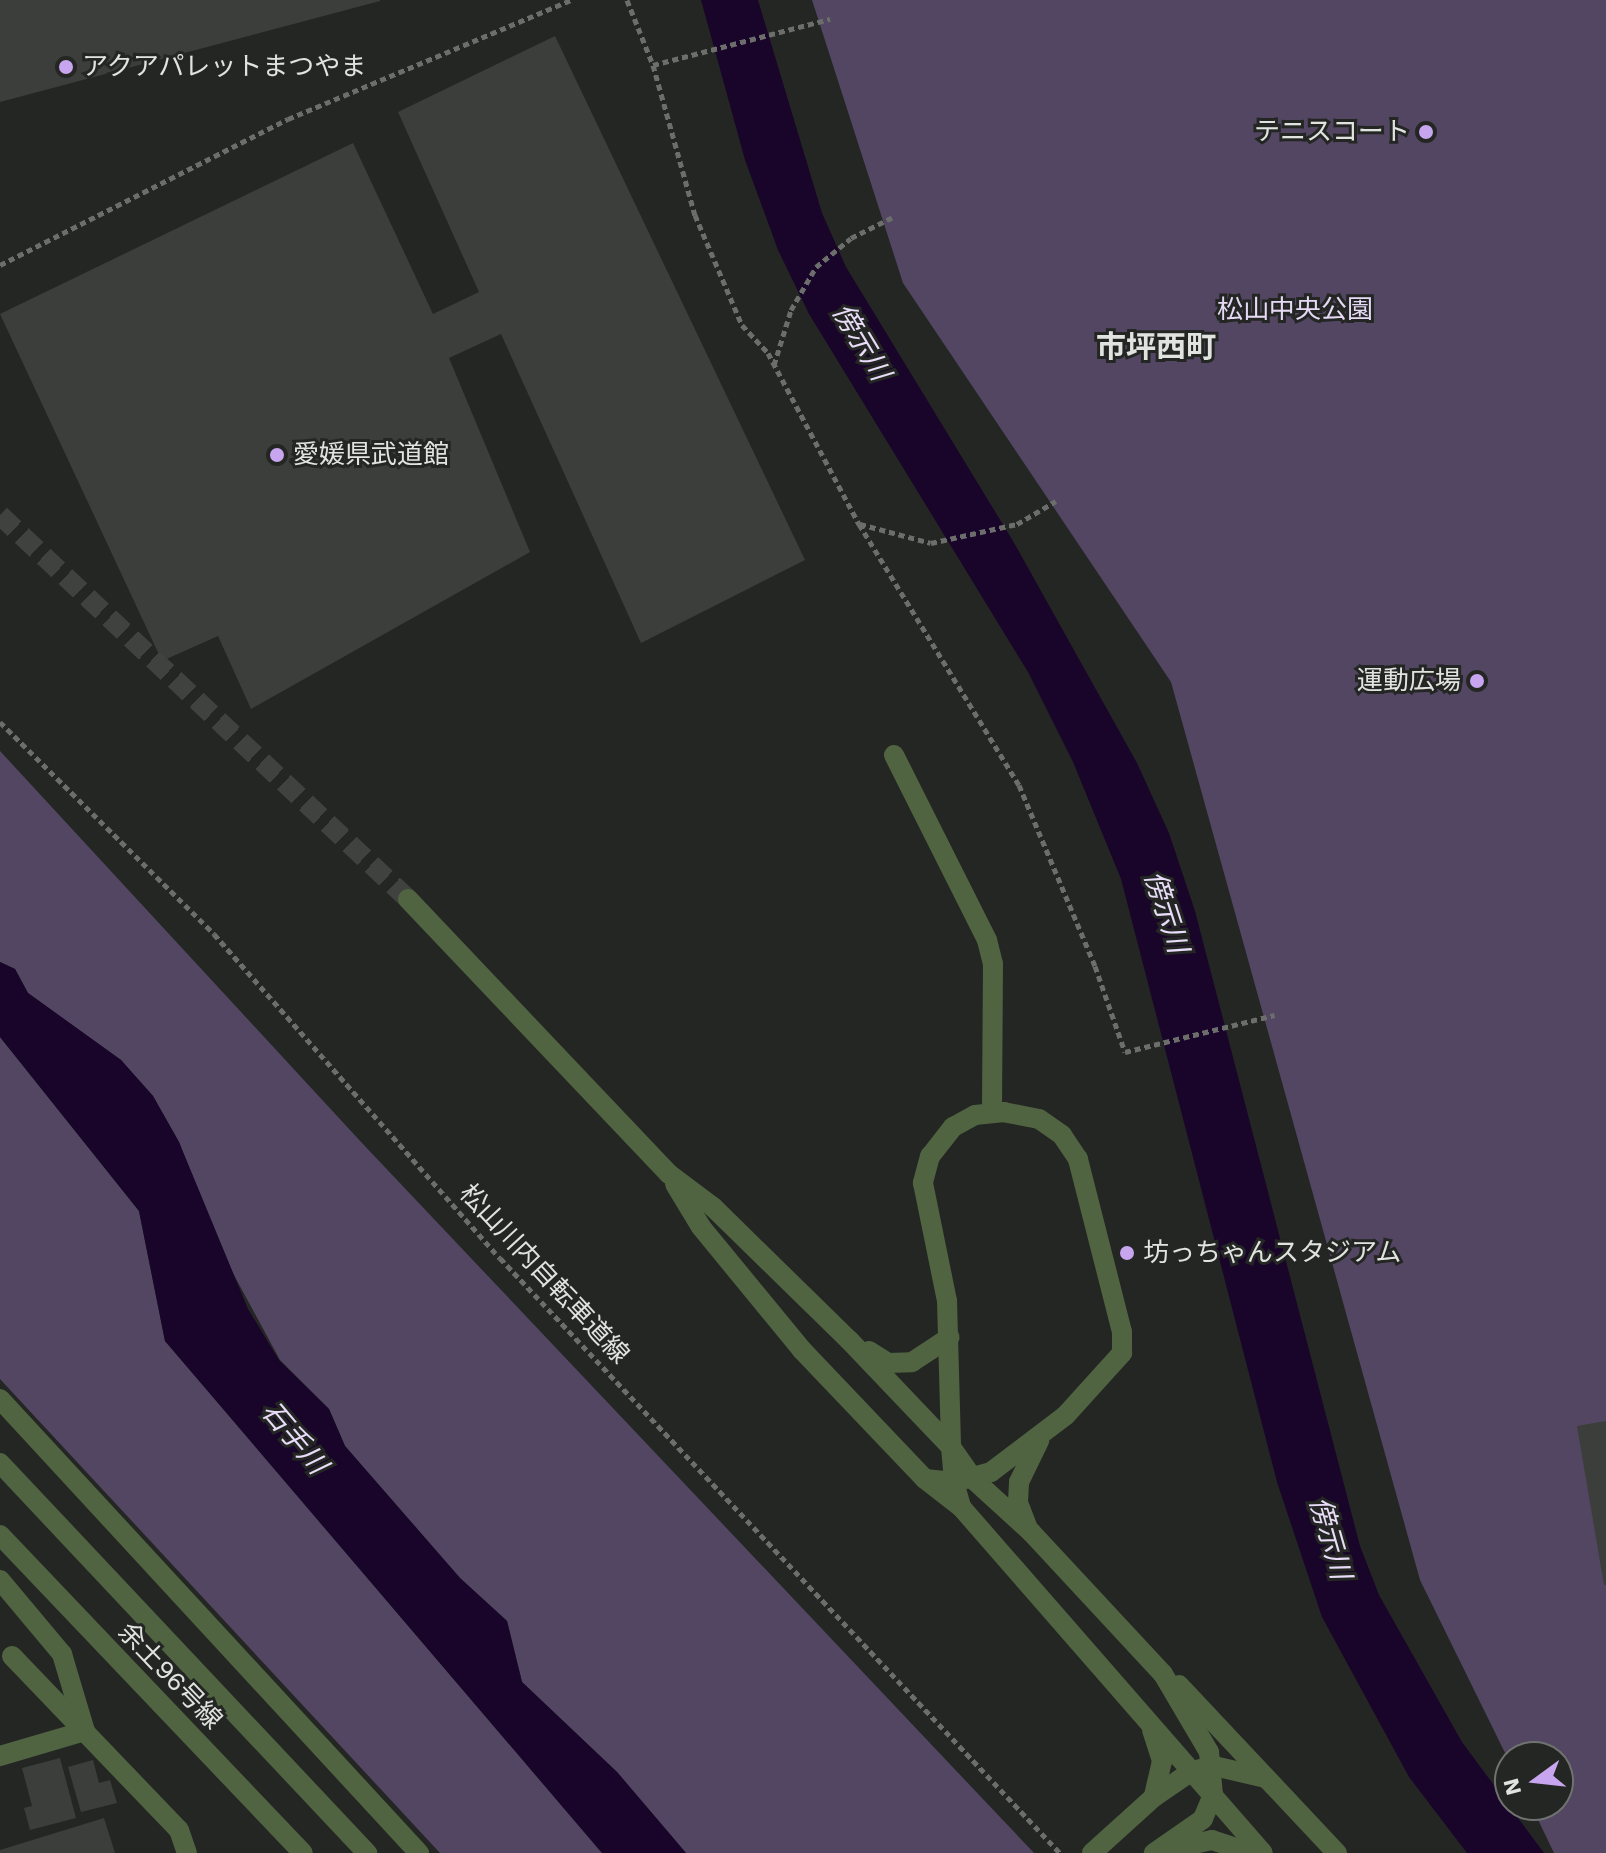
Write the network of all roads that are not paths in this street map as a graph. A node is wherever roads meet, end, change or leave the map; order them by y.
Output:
1 (894, 755) dead end
2 (408, 899) tunnel mouth
3 (992, 1113) junction
4 (669, 1174) junction
5 (950, 1337) junction
6 (849, 1340) junction
7 (0, 1399) edge
8 (1040, 1437) junction
9 (951, 1447) junction
10 (0, 1463) edge
11 (925, 1479) junction
12 (964, 1481) junction
13 (961, 1507) junction
14 (1031, 1532) junction
15 (0, 1535) edge
16 (0, 1580) edge
17 (12, 1656) dead end
18 (1163, 1674) junction
19 (1147, 1719) junction
20 (85, 1731) junction
21 (0, 1756) edge
22 (1214, 1766) junction
23 (1192, 1771) junction
24 (1266, 1778) junction
25 (1213, 1795) junction
26 (1154, 1797) junction
27 (187, 1853) edge
28 (303, 1853) edge
29 (367, 1853) edge
30 (419, 1853) edge
31 (1092, 1853) edge
32 (1156, 1853) edge
33 (1251, 1853) edge
34 (1263, 1853) edge
35 (1337, 1853) edge

1 - 3 street
2 - 4 street
3 - 5 street
3 - 8 street
4 - 6 street
4 - 11 street
5 - 6 street
5 - 9 street
6 - 9 street
7 - 30 street
8 - 12 street
8 - 14 street
9 - 12 street
10 - 29 street
11 - 12 street
11 - 13 street
12 - 13 street
12 - 14 street
13 - 19 street
14 - 18 street
15 - 28 street, 余土96号線
16 - 20 street
17 - 20 street
18 - 22 street
18 - 24 street
19 - 23 street
19 - 26 street
20 - 21 street
20 - 27 street
22 - 23 street
22 - 24 street
22 - 25 street
23 - 25 street
23 - 26 street
24 - 35 street
25 - 32 street
25 - 34 street
26 - 31 street
32 - 33 street

